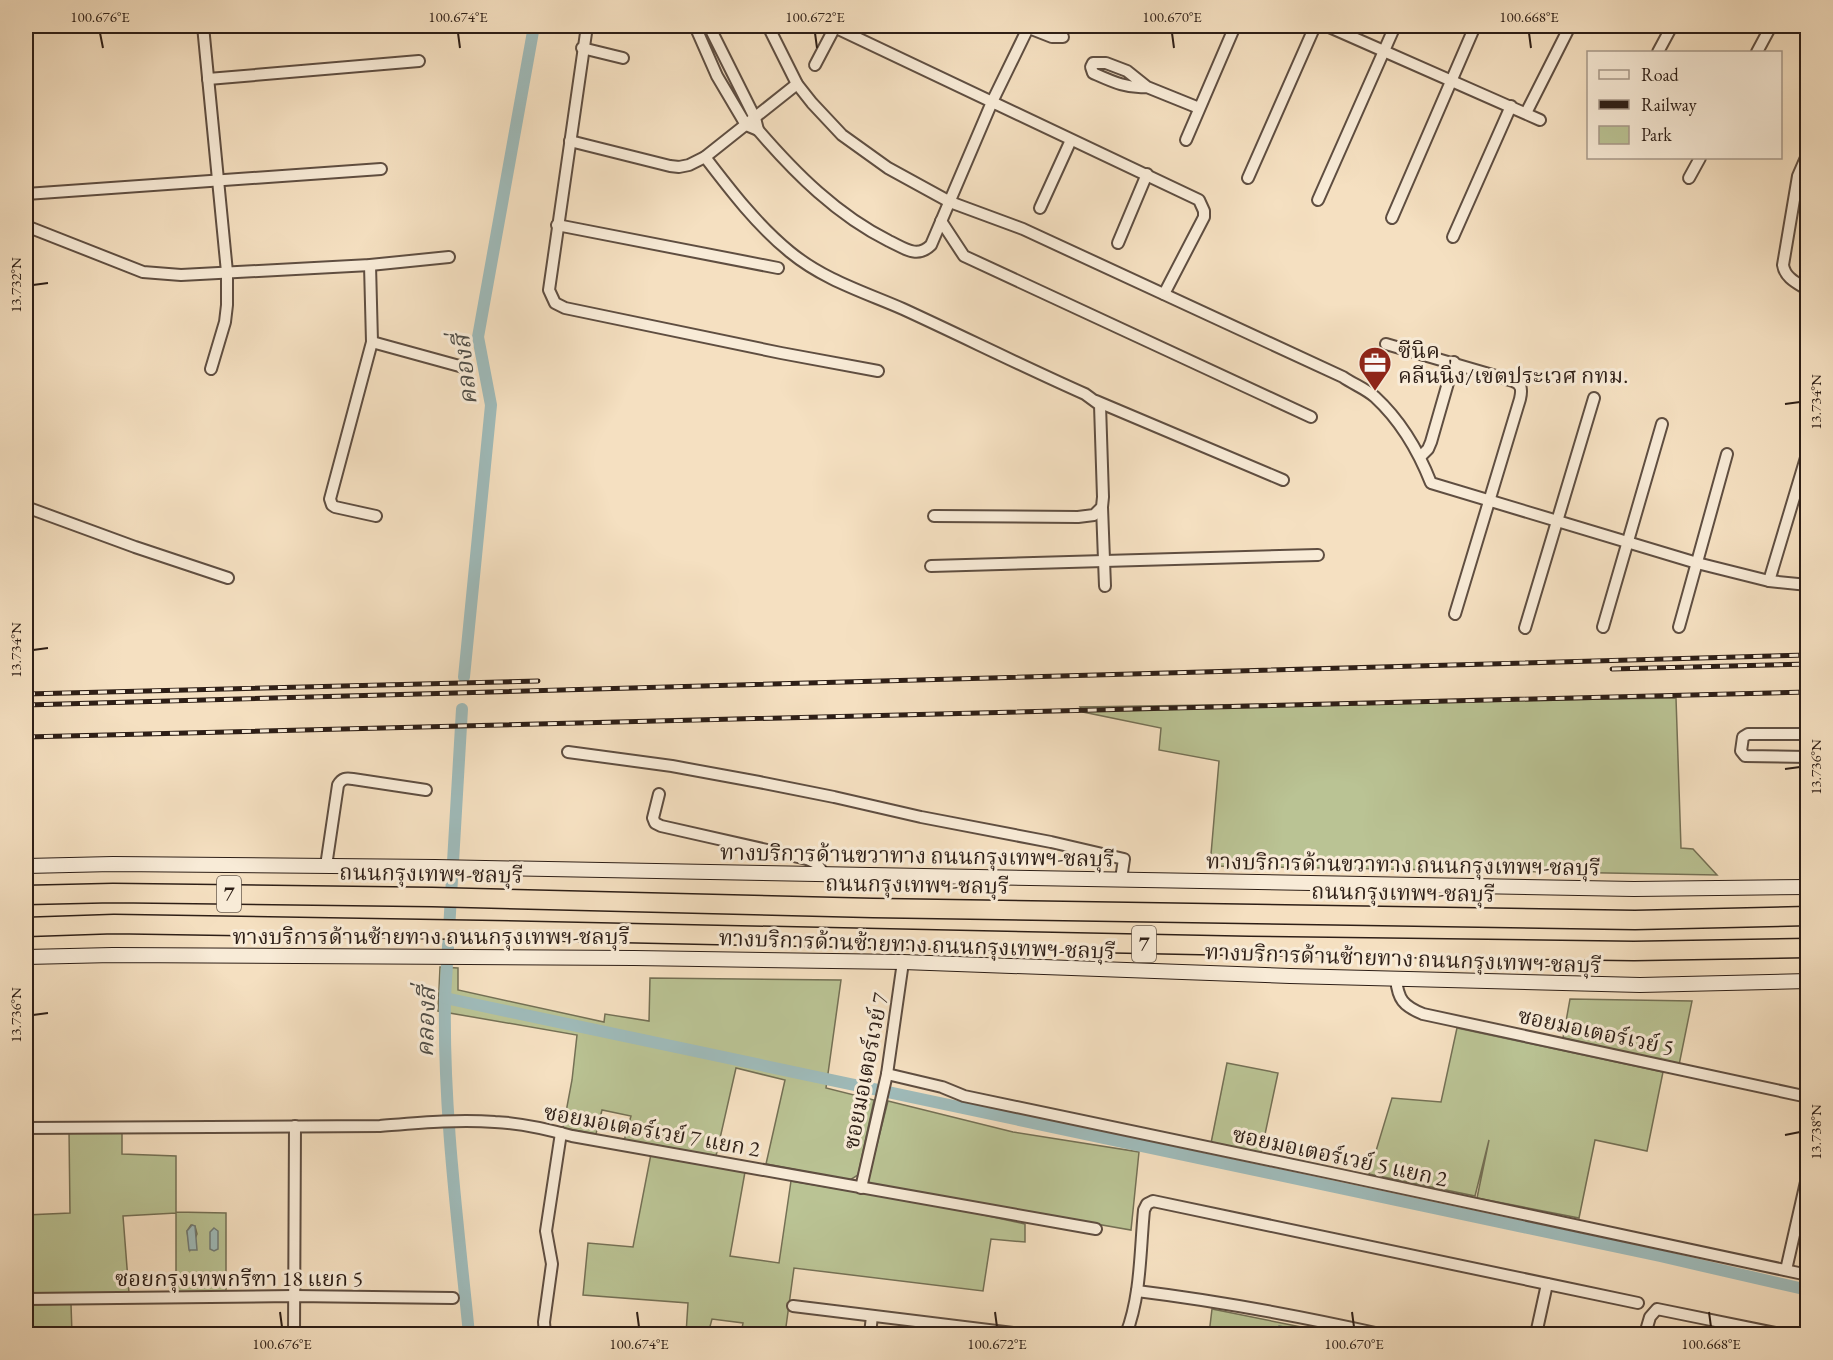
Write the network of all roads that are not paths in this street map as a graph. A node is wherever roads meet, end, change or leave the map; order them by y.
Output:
1 (203, 26) edge
2 (587, 26) edge
3 (695, 26) edge
4 (709, 26) edge
5 (768, 26) edge
6 (833, 26) edge
7 (1027, 26) edge
8 (1235, 26) edge
9 (1315, 26) edge
10 (1327, 26) edge
11 (1395, 26) edge
12 (1475, 26) edge
13 (1570, 26) edge
14 (1672, 26) edge
15 (1771, 26) edge
16 (1063, 37) dead end
17 (582, 48) junction
18 (1385, 50) junction
19 (1659, 51) edge
20 (1758, 51) edge
21 (623, 58) dead end
22 (419, 61) dead end
23 (815, 65) dead end
24 (208, 79) junction
25 (1451, 80) junction
26 (797, 84) junction
27 (1147, 87) dead end
28 (992, 102) junction
29 (1511, 106) junction
30 (1199, 108) junction
31 (1526, 113) junction
32 (1540, 120) dead end
33 (751, 122) junction
34 (1071, 140) junction
35 (1186, 140) dead end
36 (570, 141) junction
37 (1808, 153) edge
38 (705, 158) junction
39 (1699, 159) edge
40 (381, 169) dead end
41 (1147, 174) junction
42 (1248, 178) dead end
43 (1689, 178) dead end
44 (219, 181) junction
45 (26, 194) edge
46 (1318, 200) dead end
47 (950, 202) junction
48 (1040, 208) dead end
49 (1392, 218) dead end
50 (941, 221) junction
51 (557, 225) junction
52 (26, 226) edge
53 (1453, 237) dead end
54 (1118, 243) dead end
55 (449, 256) dead end
56 (370, 265) junction
57 (778, 268) dead end
58 (227, 273) junction
59 (1808, 290) edge
60 (1164, 294) junction
61 (372, 342) junction
62 (1386, 344) dead end
63 (1454, 362) junction
64 (463, 367) dead end
65 (211, 369) dead end
66 (878, 371) dead end
67 (1593, 398) dead end
68 (1096, 401) junction
69 (1311, 417) dead end
70 (1662, 424) dead end
71 (1808, 451) edge
72 (1726, 454) dead end
73 (1421, 456) junction
74 (1283, 480) dead end
75 (1489, 500) junction
76 (26, 507) edge
77 (1102, 507) junction
78 (376, 516) dead end
79 (934, 516) dead end
80 (1557, 521) junction
81 (1627, 542) junction
82 (1318, 555) dead end
83 (1104, 562) junction
84 (1697, 562) junction
85 (931, 567) dead end
86 (228, 578) dead end
87 (1769, 581) junction
88 (1808, 585) edge
89 (1105, 586) dead end
90 (1455, 614) dead end
91 (1603, 627) dead end
92 (1679, 627) dead end
93 (1525, 628) dead end
94 (1808, 734) edge
95 (568, 752) dead end
96 (1808, 757) edge
97 (426, 790) dead end
98 (659, 794) dead end
99 (26, 866) edge
100 (326, 866) junction
101 (824, 874) junction
102 (1121, 879) junction
103 (1808, 887) edge
104 (26, 895) edge
105 (1808, 916) edge
106 (26, 927) edge
107 (1808, 948) edge
108 (26, 957) edge
109 (903, 962) junction
110 (1396, 979) junction
111 (1808, 981) edge
112 (887, 1077) junction
113 (1808, 1097) edge
114 (295, 1126) junction
115 (26, 1128) edge
116 (561, 1133) junction
117 (1808, 1173) edge
118 (861, 1188) junction
119 (1096, 1229) dead end
120 (1786, 1270) junction
121 (1808, 1275) edge
122 (1547, 1284) junction
123 (1137, 1291) junction
124 (294, 1296) junction
125 (453, 1298) dead end
126 (26, 1299) edge
127 (1638, 1303) dead end
128 (793, 1306) dead end
129 (872, 1316) junction
130 (294, 1335) edge
131 (545, 1335) edge
132 (870, 1335) edge
133 (1022, 1335) edge
134 (1126, 1335) edge
135 (1380, 1335) edge
136 (1536, 1335) edge
137 (1645, 1335) edge
138 (1780, 1335) edge

1 - 24 street
2 - 17 street
3 - 33 street
4 - 33 street
5 - 26 street
6 - 23 street
6 - 28 street
7 - 16 street
7 - 28 street
8 - 30 street
9 - 42 street
10 - 18 street
11 - 18 street
12 - 25 street
13 - 31 street
14 - 19 street
15 - 20 street
17 - 21 street
17 - 36 street
18 - 25 street
18 - 46 street
22 - 24 street
24 - 44 street
25 - 29 street
25 - 49 street
26 - 33 street
26 - 47 street
27 - 30 street
28 - 34 street
28 - 47 street
29 - 31 street
29 - 53 street
30 - 35 street
31 - 32 street
33 - 38 street
33 - 50 street
34 - 41 street
34 - 48 street
36 - 38 street
36 - 51 street
37 - 59 street
38 - 68 street
39 - 43 street
40 - 44 street
41 - 54 street
41 - 60 street
44 - 45 street
44 - 58 street
47 - 50 street
47 - 60 street
50 - 69 street
51 - 57 street
51 - 66 street
52 - 58 street
55 - 56 street
56 - 58 street
56 - 61 street
58 - 65 street
60 - 73 street
61 - 64 street
61 - 78 street
62 - 63 street
63 - 73 street
63 - 75 street
67 - 80 street
68 - 74 street
68 - 77 street
70 - 81 street
71 - 87 street
72 - 84 street
73 - 75 street
75 - 80 street
75 - 90 street
76 - 86 street
77 - 79 street
77 - 83 street
80 - 81 street
80 - 93 street
81 - 84 street
81 - 91 street
82 - 83 street
83 - 85 street
83 - 89 street
84 - 87 street
84 - 92 street
87 - 88 street
94 - 96 street
95 - 102 street
97 - 100 street
98 - 101 street
99 - 100 main road, ทางบริการด้านขวาทาง ถนนกรุงเทพฯ-ชลบุรี
100 - 101 main road, ทางบริการด้านขวาทาง ถนนกรุงเทพฯ-ชลบุรี
101 - 102 main road, ทางบริการด้านขวาทาง ถนนกรุงเทพฯ-ชลบุรี
102 - 103 main road, ทางบริการด้านขวาทาง ถนนกรุงเทพฯ-ชลบุรี
104 - 105 highway, ถนนกรุงเทพฯ-ชลบุรี / 7
106 - 107 highway, 7
108 - 109 main road, ทางบริการด้านซ้ายทาง ถนนกรุงเทพฯ-ชลบุรี
109 - 110 main road, ทางบริการด้านซ้ายทาง ถนนกรุงเทพฯ-ชลบุรี
109 - 112 street, ซอยมอเตอร์เวย์ 7
110 - 111 main road, ทางบริการด้านซ้ายทาง ถนนกรุงเทพฯ-ชลบุรี
110 - 113 street, ซอยมอเตอร์เวย์ 5
112 - 118 street, ซอยมอเตอร์เวย์ 7
112 - 120 street, ซอยมอเตอร์เวย์ 5 แยก 2
114 - 115 street, ซอยมอเตอร์เวย์ 7 แยก 2
114 - 116 street, ซอยมอเตอร์เวย์ 7 แยก 2
114 - 124 street
116 - 118 street, ซอยมอเตอร์เวย์ 7 แยก 2
116 - 131 street
117 - 120 street
118 - 119 street, ซอยมอเตอร์เวย์ 7 แยก 2
120 - 121 street, ซอยมอเตอร์เวย์ 5 แยก 2
122 - 123 street
122 - 127 street
122 - 136 street
123 - 134 street
123 - 135 street
124 - 125 street, ซอยกรุงเทพกรีฑา 18 แยก 5
124 - 126 street, ซอยกรุงเทพกรีฑา 18 แยก 5
124 - 130 street
128 - 129 street
129 - 132 street
129 - 133 street
137 - 138 street

